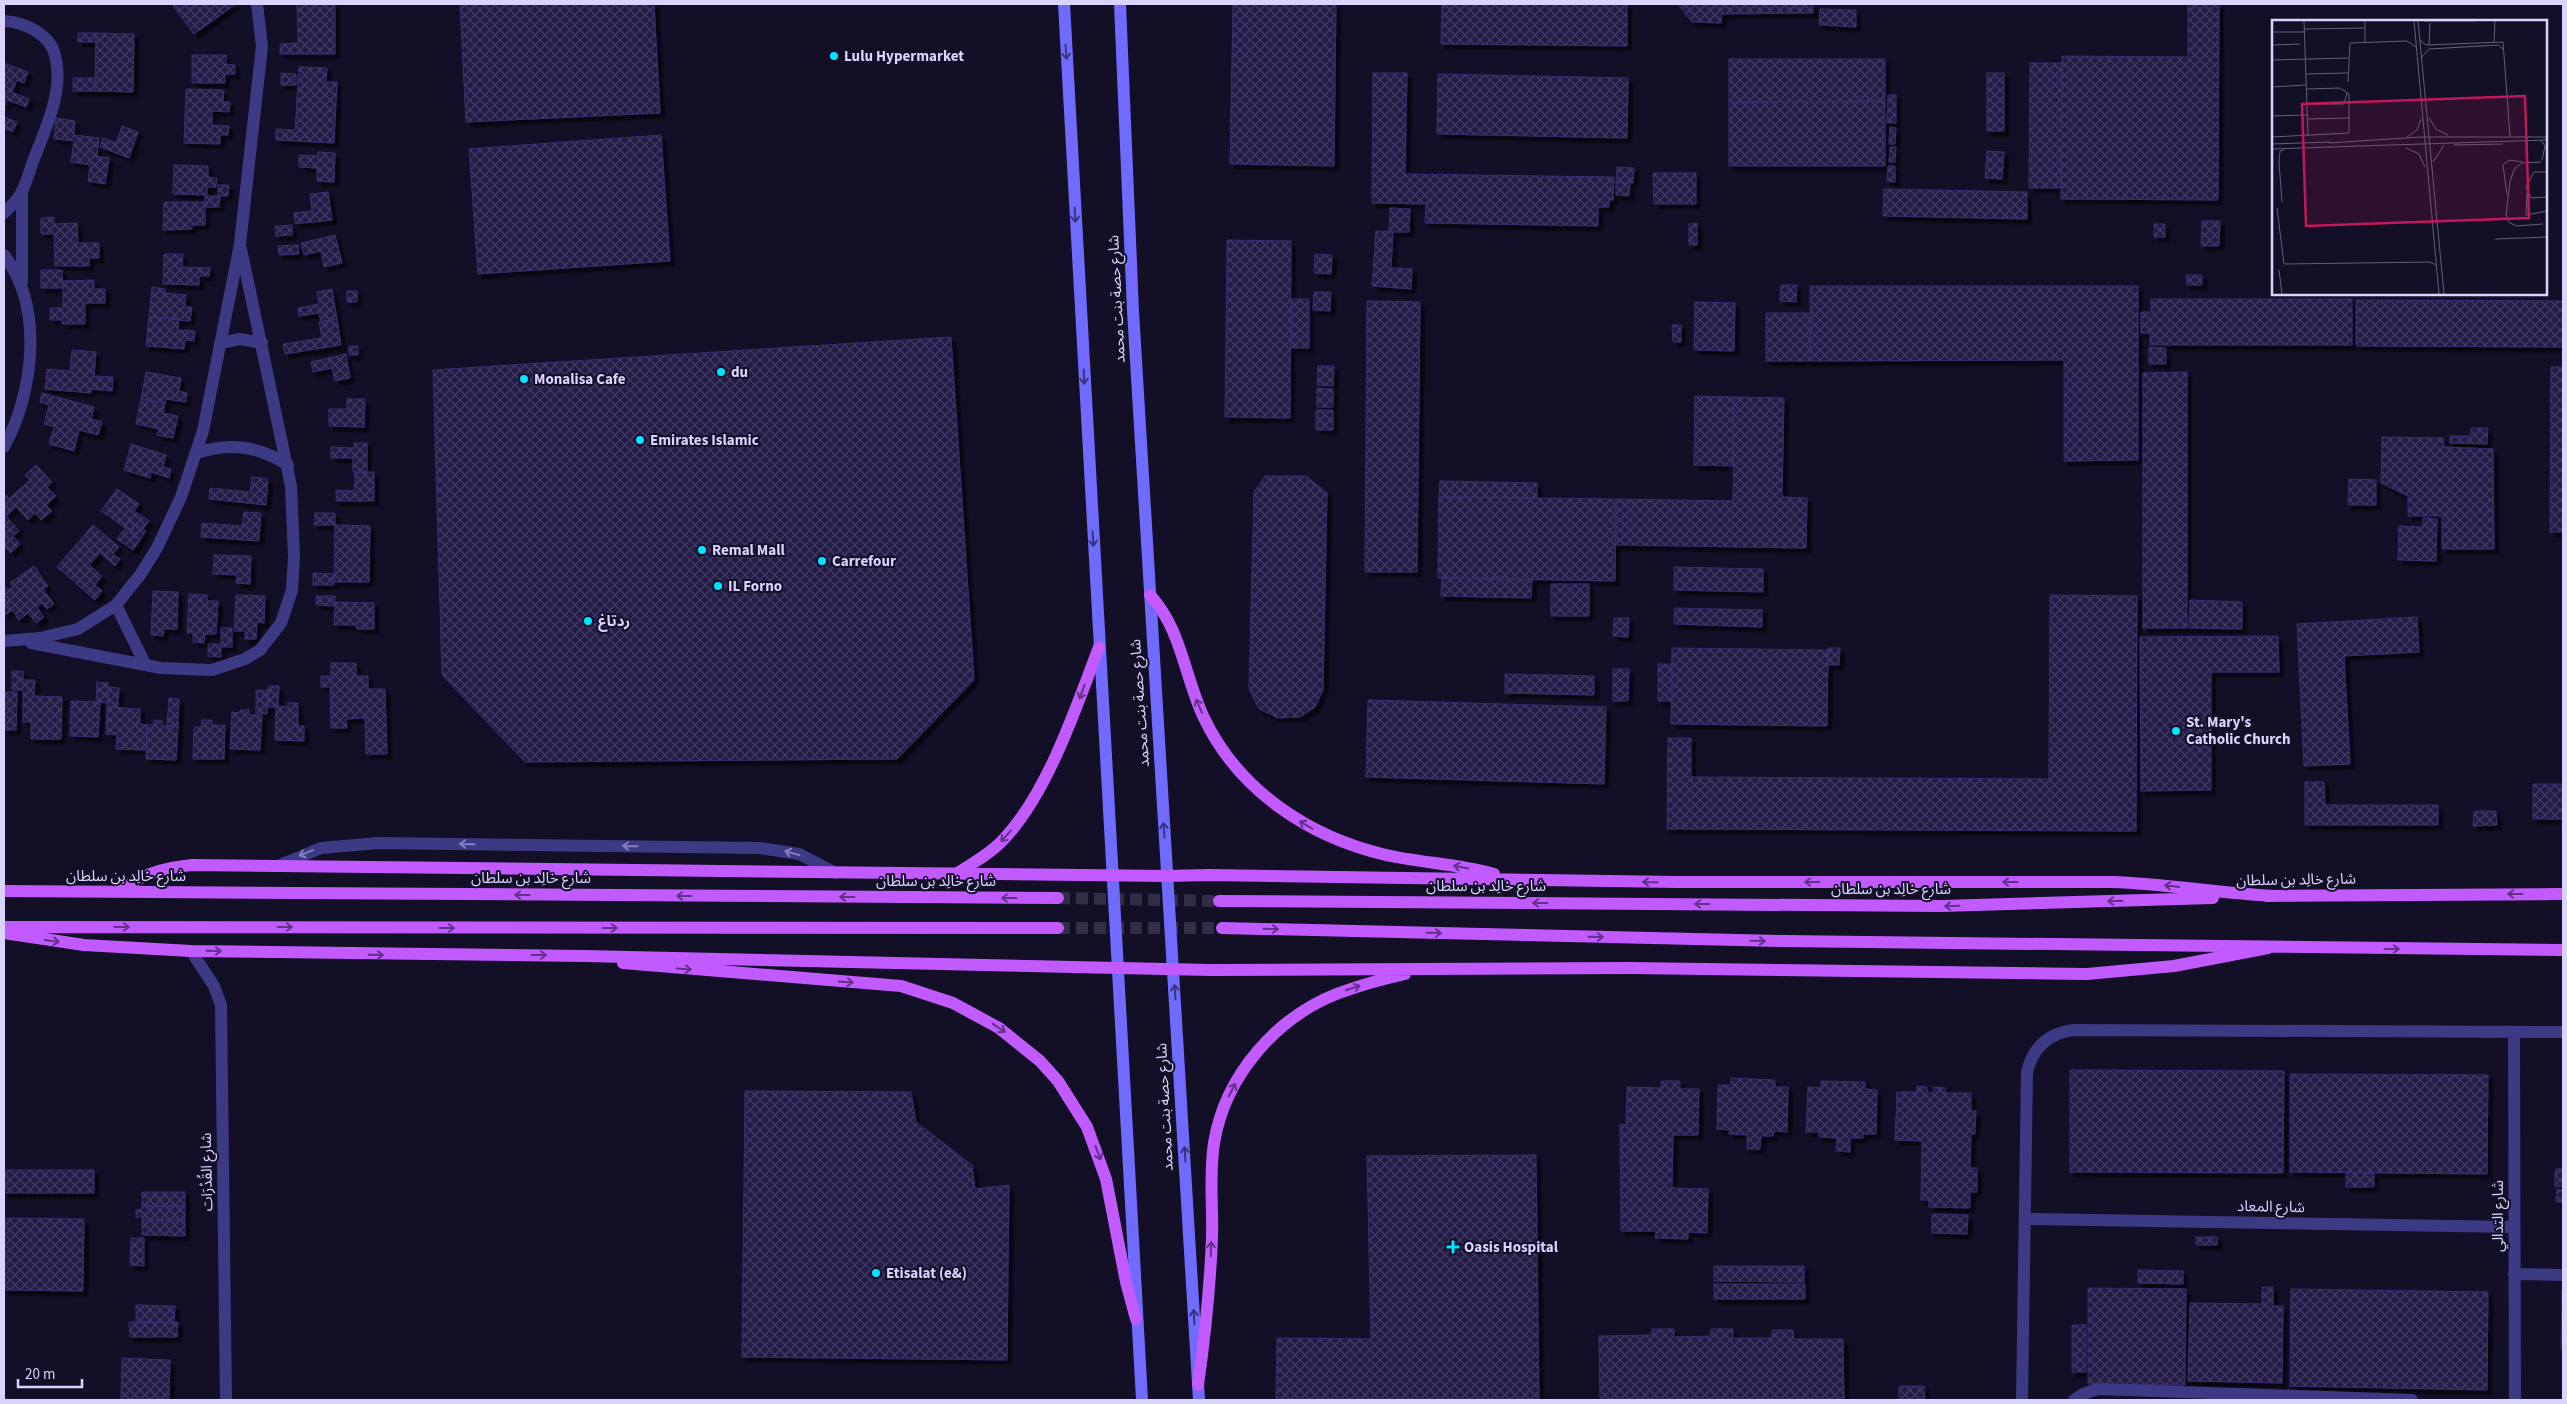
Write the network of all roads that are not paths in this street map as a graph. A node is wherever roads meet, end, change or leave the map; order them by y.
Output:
1 (257, 4) edge
2 (1064, 4) edge
3 (1120, 4) edge
4 (4, 21) edge
5 (22, 192) junction
6 (4, 213) edge
7 (240, 244) junction
8 (4, 255) edge
9 (22, 286) junction
10 (220, 343) junction
11 (262, 343) junction
12 (8, 429) edge
13 (4, 447) edge
14 (197, 453) junction
15 (288, 465) junction
16 (1150, 595) junction
17 (116, 605) junction
18 (4, 640) edge
19 (20, 640) junction
20 (1099, 647) junction
21 (145, 664) junction
22 (278, 866) junction
23 (836, 873) junction
24 (956, 874) junction
25 (1111, 876) junction
26 (1167, 876) junction
27 (1508, 879) junction
28 (2563, 890) edge
29 (4, 891) edge
30 (119, 892) junction
31 (2548, 894) junction
32 (2563, 894) edge
33 (2273, 896) junction
34 (1058, 898) tunnel mouth
35 (1219, 901) tunnel mouth
36 (4, 927) edge
37 (1058, 928) tunnel mouth
38 (1222, 928) tunnel mouth
39 (4, 933) edge
40 (2268, 948) junction
41 (2563, 950) edge
42 (191, 951) junction
43 (584, 956) junction
44 (1116, 969) junction
45 (1428, 969) junction
46 (1173, 970) junction
47 (2514, 1032) junction
48 (2563, 1032) edge
49 (2026, 1219) junction
50 (2514, 1227) junction
51 (2514, 1274) junction
52 (2563, 1275) edge
53 (1136, 1318) junction
54 (1198, 1384) junction
55 (226, 1400) edge
56 (1142, 1400) edge
57 (1199, 1400) edge
58 (2022, 1400) edge
59 (2074, 1400) edge
60 (2412, 1400) edge
61 (2515, 1400) edge

1 - 7 street
2 -> 20 main road
3 - 16 main road, شارع حصة بنت محمد
4 - 5 street
5 - 6 street
5 - 9 street
7 - 10 street
7 - 11 street
8 - 9 street
9 - 12 street
10 - 11 street
10 - 14 street
11 - 15 street
12 - 13 street
14 - 15 street
14 - 17 street
15 - 21 street
26 -> 16 main road, شارع حصة بنت محمد
27 -> 16 main road
17 - 19 street
17 - 21 street
18 - 19 street
19 - 21 street
20 -> 24 main road
20 - 25 main road
22 - 23 main road
23 -> 22 street
22 - 30 main road
23 - 24 main road
24 - 25 main road
25 - 26 main road
25 - 44 main road
26 - 27 main road
26 - 46 main road, شارع حصة بنت محمد
33 -> 27 main road
28 - 31 street
29 - 30 main road, شارع خالِد بن سلطان
34 -> 30 main road, شارع خالِد بن سلطان
31 - 32 main road, شارع خالِد بن سلطان
31 -> 33 main road, شارع خالِد بن سلطان
33 -> 35 main road, شارع خالِد بن سلطان
36 -> 37 main road
38 -> 40 main road
39 -> 42 main road
40 -> 41 main road
40 - 45 main road
42 -> 43 main road
42 - 55 street, شارع القُدْرَات
43 - 44 main road
43 -> 53 main road
44 - 46 main road
44 - 53 main road
45 - 46 main road
54 -> 45 main road
54 -> 46 main road, شارع حصة بنت محمد
47 - 48 street
47 - 49 street
47 - 50 street, شارع التدالي
49 - 50 street, شارع المعاد
49 - 58 street
50 - 51 street, شارع التدالي
51 - 52 street
51 - 61 street, شارع التدالي
53 - 56 main road
54 - 57 main road, شارع حصة بنت محمد
59 - 60 street

